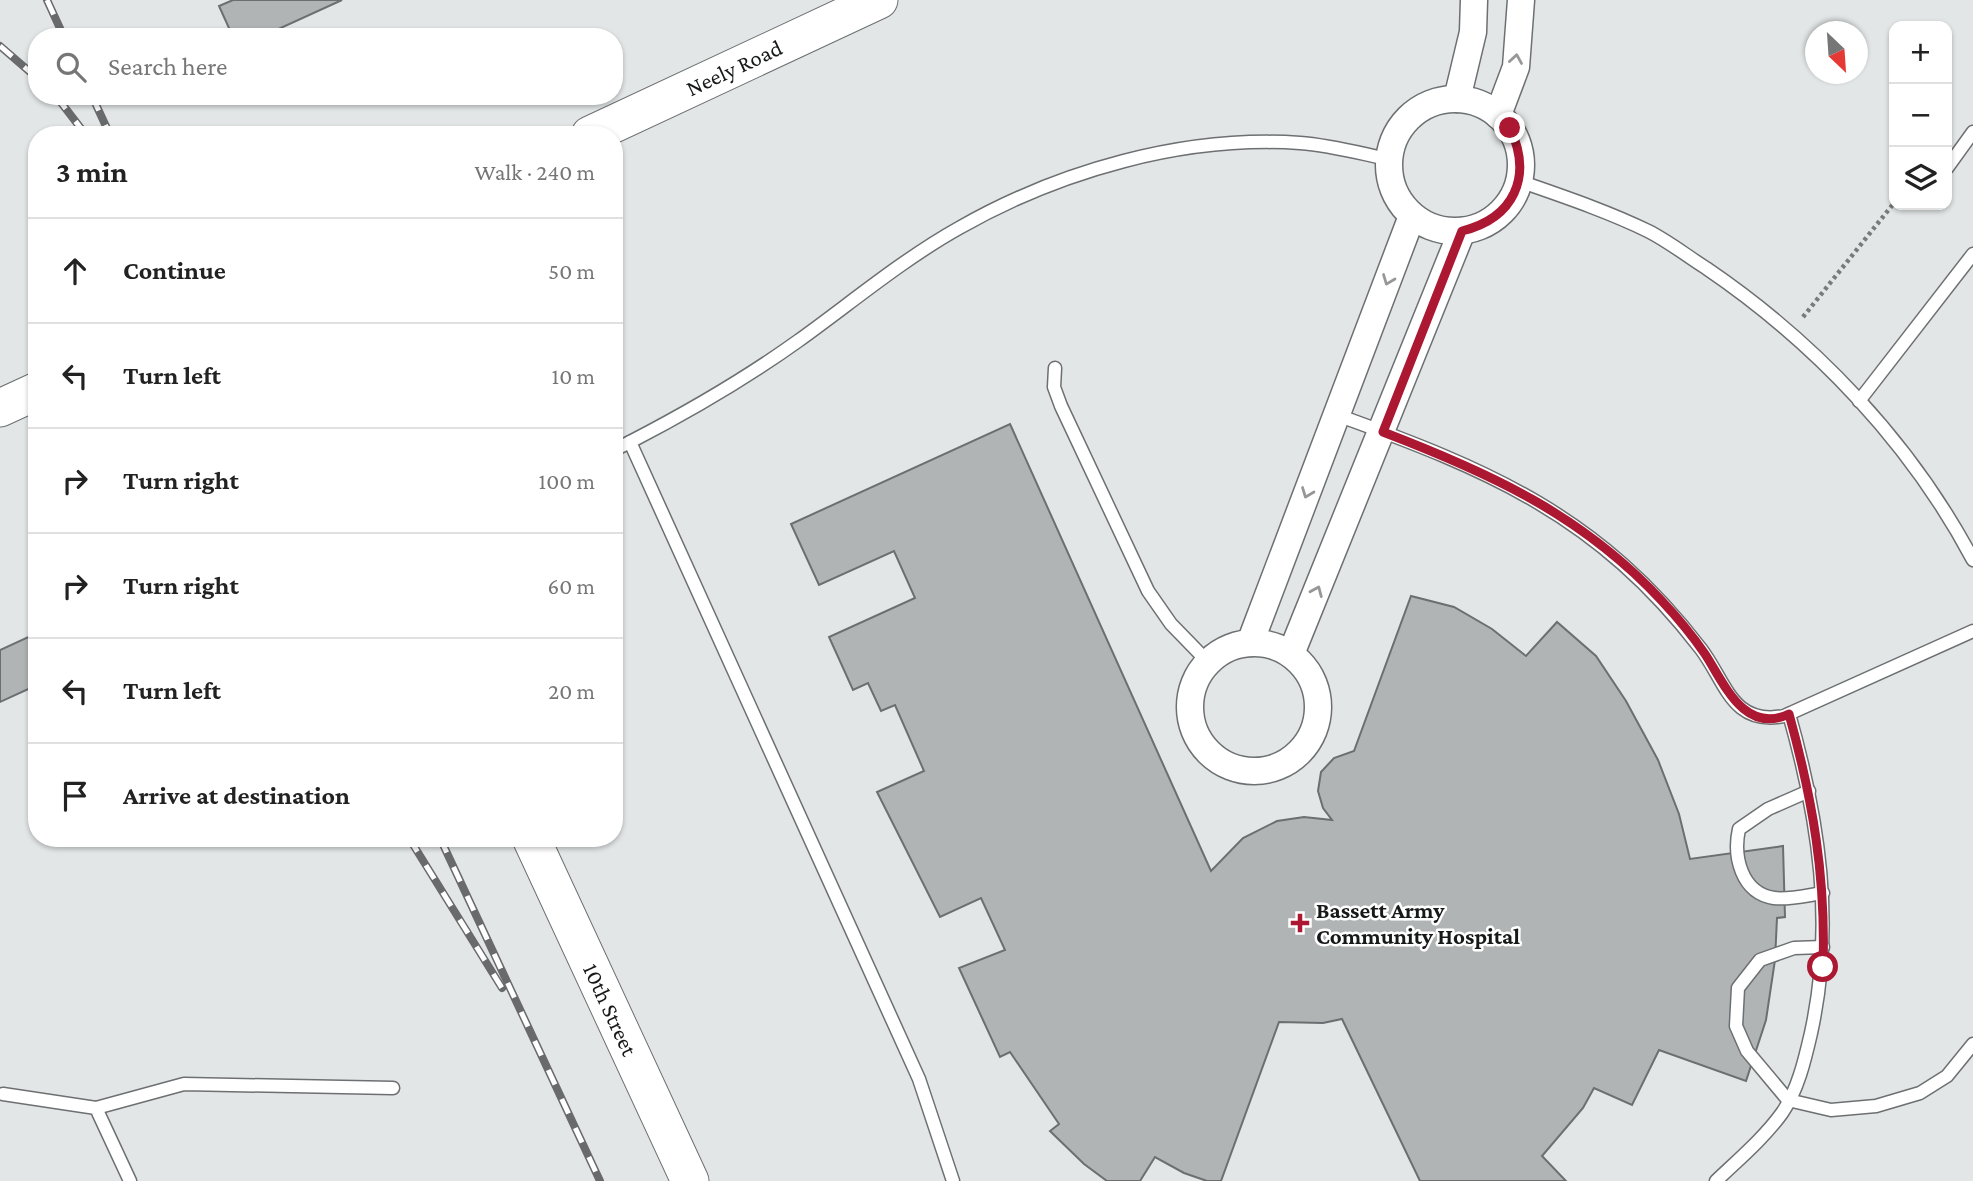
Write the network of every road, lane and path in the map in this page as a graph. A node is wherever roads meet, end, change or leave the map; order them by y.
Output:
1 (879, 0) edge
2 (1474, 0) edge
3 (1521, 0) edge
4 (1457, 99) junction
5 (1498, 115) junction
6 (609, 126) edge
7 (1973, 132) edge
8 (1388, 159) junction
9 (1952, 161) edge
10 (1519, 181) junction
11 (1889, 209) edge
12 (1412, 216) junction
13 (1462, 231) junction
14 (1973, 254) edge
15 (1790, 333) junction
16 (1055, 368) dead end
17 (28, 395) edge
18 (1858, 401) junction
19 (0, 408) edge
20 (1337, 415) junction
21 (1383, 432) junction
22 (630, 442) junction
23 (623, 446) edge
24 (1973, 560) edge
25 (1973, 631) edge
26 (1250, 643) junction
27 (1291, 654) junction
28 (1208, 662) junction
29 (1789, 714) junction
30 (1809, 791) junction
31 (535, 847) edge
32 (1823, 893) junction
33 (1824, 947) junction
34 (1973, 1044) edge
35 (393, 1088) dead end
36 (1, 1092) edge
37 (1788, 1100) junction
38 (96, 1108) junction
39 (130, 1181) edge
40 (691, 1181) edge
41 (953, 1181) edge
42 (1716, 1181) edge

1 - 6 street, Neely Road
2 - 4 street
5 -> 3 street
4 - 5 street
4 - 8 street
5 - 10 street
7 - 9 lane
8 - 12 street
8 - 22 lane
10 - 13 street
10 - 15 lane
11 - 15 path
12 - 13 street
12 -> 20 street
13 - 21 street
14 - 18 lane
15 - 18 lane
16 - 28 lane
17 - 19 street
18 - 24 lane
20 - 21 lane
20 -> 26 street
27 -> 21 street
21 - 29 lane
22 - 23 lane
22 - 41 lane
25 - 29 lane
26 - 27 street
26 - 28 street
27 - 28 street
29 - 30 lane
30 - 32 lane
30 - 32 lane
31 - 40 street, 10th Street
32 - 33 lane
33 - 37 lane
33 - 37 lane
34 - 37 lane
35 - 38 lane
36 - 38 lane
37 - 42 lane
38 - 39 lane

